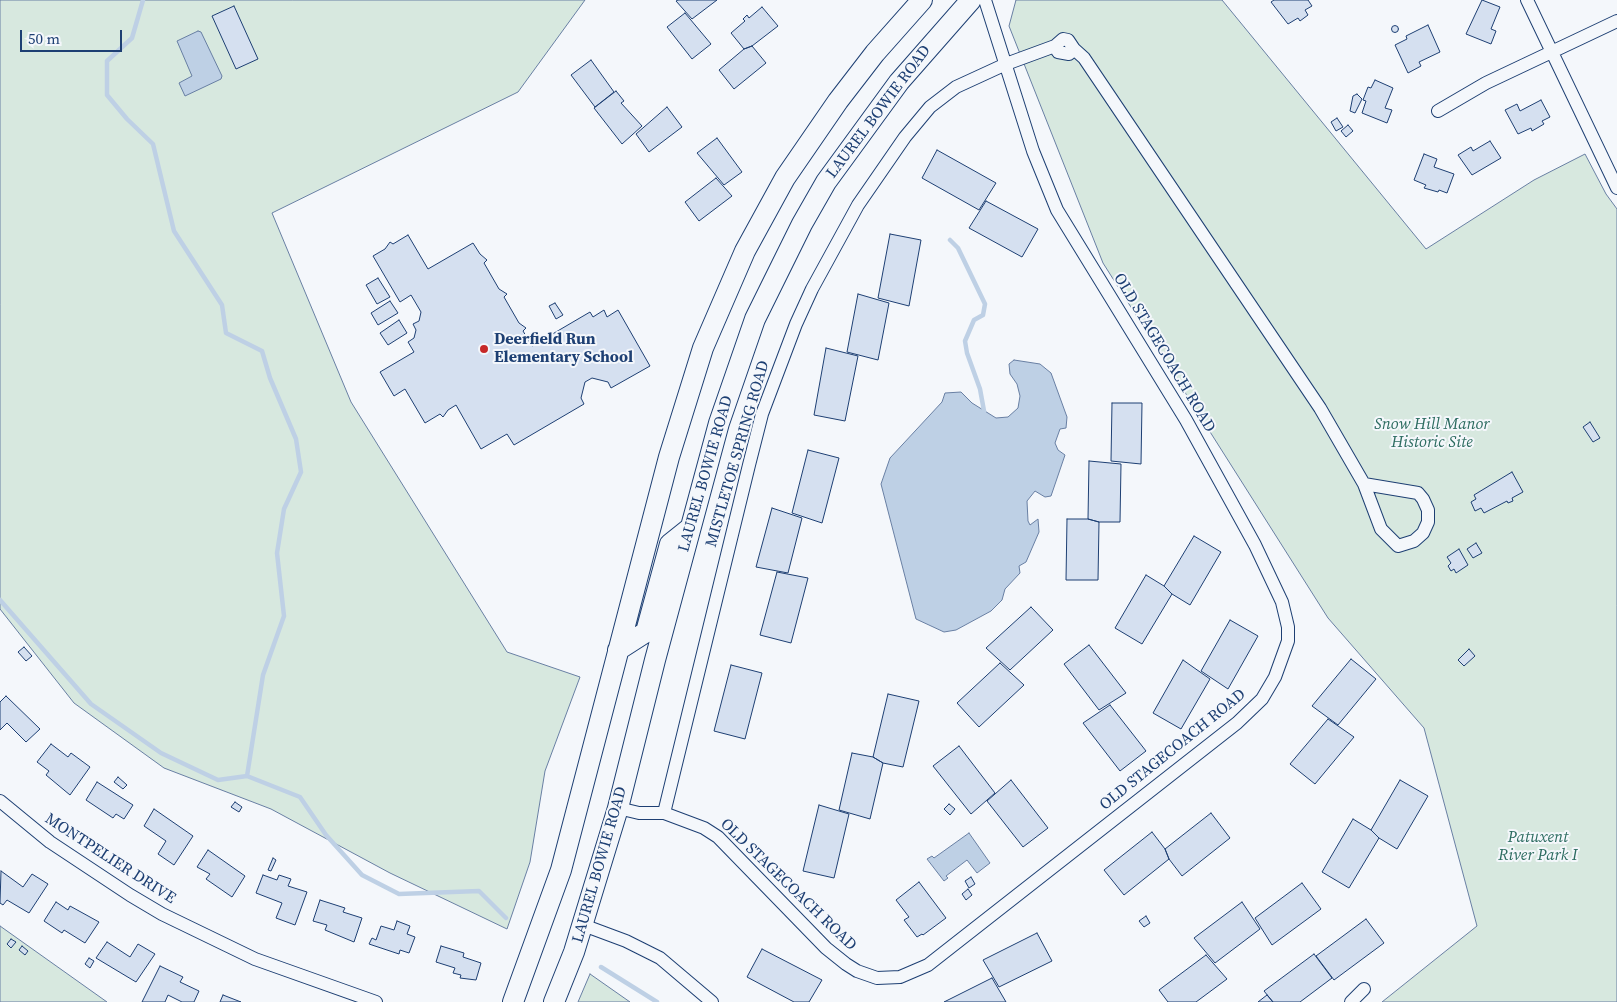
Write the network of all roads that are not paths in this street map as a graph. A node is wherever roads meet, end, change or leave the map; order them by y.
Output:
1 (922, 0) edge
2 (971, 0) edge
3 (985, 0) edge
4 (1528, 0) edge
5 (1617, 21) edge
6 (1553, 52) junction
7 (1006, 64) junction
8 (1438, 111) dead end
9 (1617, 188) edge
10 (1364, 484) junction
11 (690, 528) junction
12 (618, 650) junction
13 (0, 801) edge
14 (618, 808) junction
15 (664, 813) junction
16 (583, 925) junction
17 (1364, 989) dead end
18 (376, 1002) edge
19 (513, 1002) edge
20 (554, 1002) edge
21 (712, 1002) edge
22 (1351, 1002) edge

1 - 12 main road
2 - 11 main road, LAUREL BOWIE ROAD
3 - 7 street, OLD STAGECOACH ROAD
4 - 6 street
5 - 6 street
6 - 8 street
6 - 9 street
7 - 10 street, MISTLETOE SPRING ROAD
7 - 15 street, MISTLETOE SPRING ROAD
7 - 15 street, OLD STAGECOACH ROAD
10 - 10 street
11 - 12 main road
11 - 14 main road, LAUREL BOWIE ROAD
12 - 19 main road
13 - 18 street, MONTPELIER DRIVE
14 - 15 street, OLD STAGECOACH ROAD
14 - 16 main road, LAUREL BOWIE ROAD
16 - 20 main road, LAUREL BOWIE ROAD
16 - 21 street
17 - 22 street

